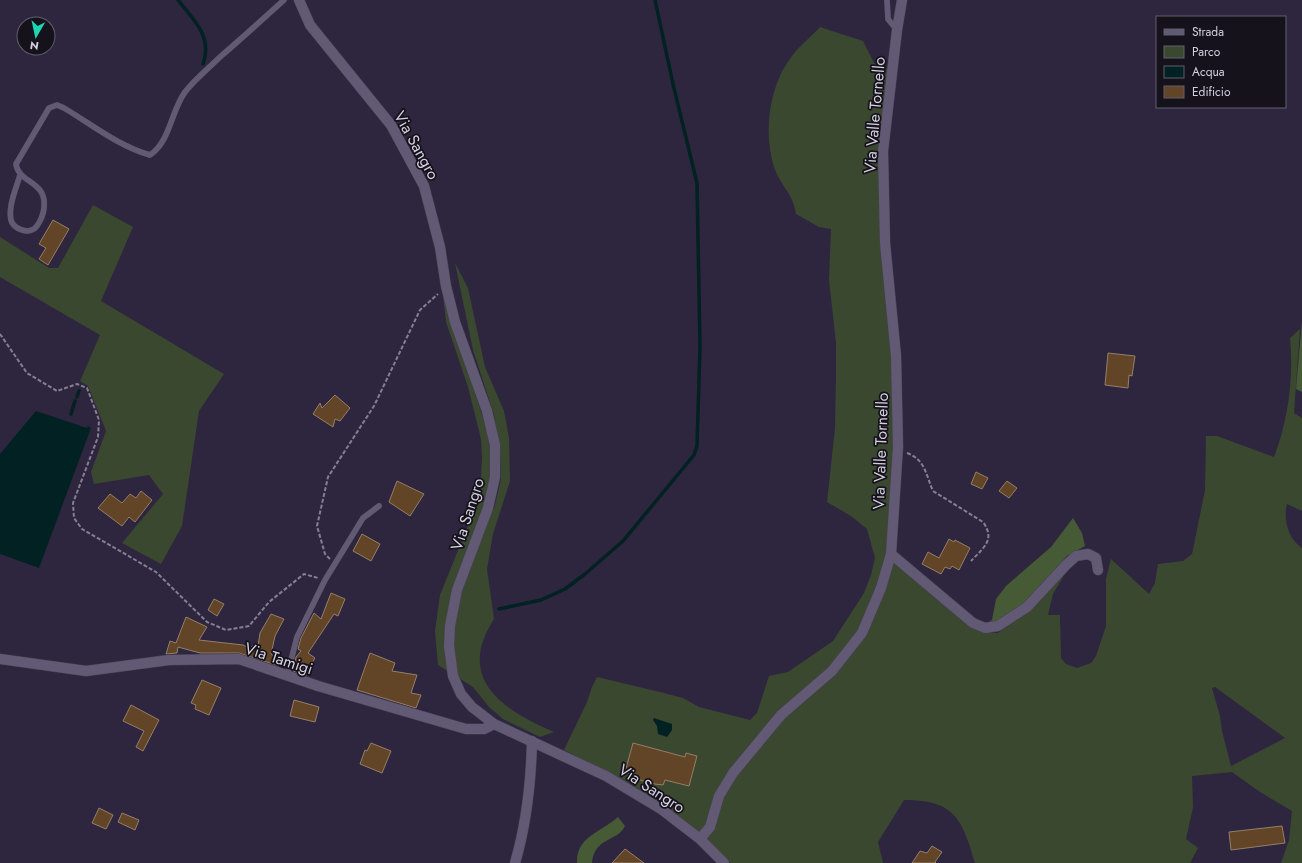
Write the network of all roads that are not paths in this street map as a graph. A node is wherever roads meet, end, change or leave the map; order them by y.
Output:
1 (284, 0) edge
2 (299, 0) edge
3 (887, 0) edge
4 (902, 0) edge
5 (897, 30) junction
6 (20, 175) junction
7 (379, 506) dead end
8 (891, 554) junction
9 (1098, 570) dead end
10 (0, 659) edge
11 (287, 676) junction
12 (494, 724) junction
13 (532, 741) junction
14 (700, 839) junction
15 (515, 863) edge
16 (724, 863) edge

1 - 6 lane
2 - 12 street, Via Sangro
3 - 5 lane
4 - 5 street, Via Valle Tornello
5 - 8 street, Via Valle Tornello
6 - 6 lane
7 - 11 lane
8 - 9 street
8 - 14 street, Via Valle Tornello
10 - 11 street, Via Tamigi
11 - 12 street, Via Tamigi
12 - 13 street, Via Sangro
13 - 14 street, Via Sangro
13 - 15 street
14 - 16 street, Via Sangro

